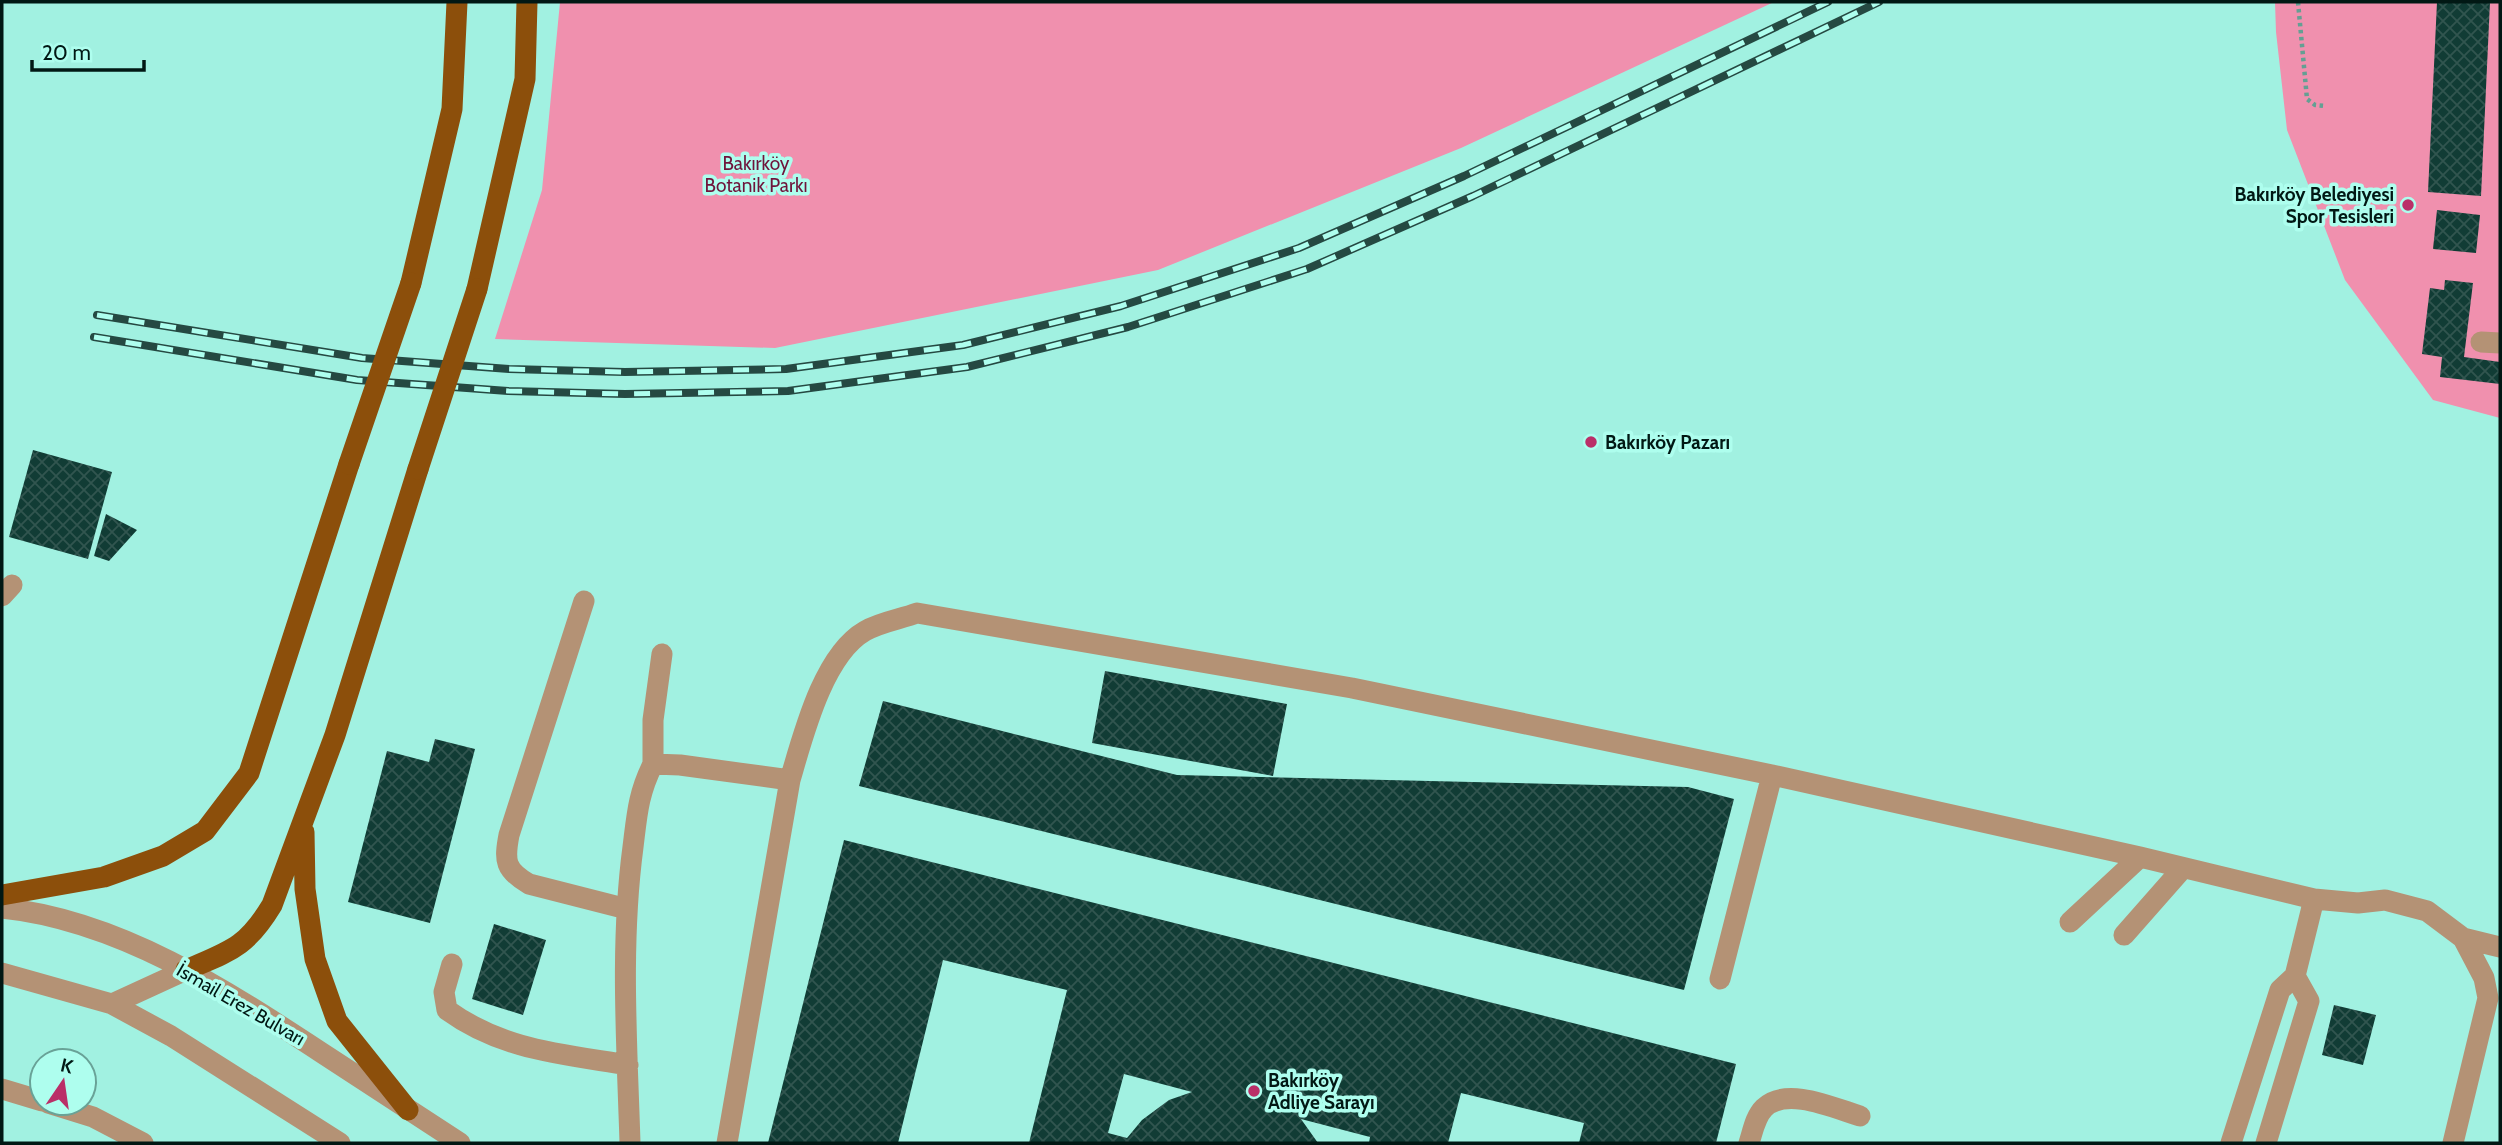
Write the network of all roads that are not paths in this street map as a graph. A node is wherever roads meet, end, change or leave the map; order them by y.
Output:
1 (457, 2) edge
2 (527, 2) edge
3 (584, 601) dead end
4 (662, 653) dead end
5 (653, 764) junction
6 (1772, 775) junction
7 (790, 780) junction
8 (304, 819) junction
9 (2140, 857) junction
10 (2183, 869) junction
11 (2, 895) edge
12 (2314, 899) junction
13 (2, 908) edge
14 (627, 909) junction
15 (2070, 922) dead end
16 (2124, 935) dead end
17 (2463, 938) junction
18 (2500, 947) edge
19 (452, 964) dead end
20 (186, 970) junction
21 (2, 973) edge
22 (2295, 976) junction
23 (1720, 979) dead end
24 (112, 1004) junction
25 (628, 1065) junction
26 (2, 1089) edge
27 (28, 1097) edge
28 (408, 1110) junction
29 (1860, 1116) dead end
30 (93, 1117) edge
31 (143, 1143) edge
32 (340, 1143) edge
33 (460, 1143) edge
34 (630, 1143) edge
35 (727, 1143) edge
36 (1749, 1143) edge
37 (2231, 1143) edge
38 (2266, 1143) edge
39 (2453, 1143) edge

1 - 11 main road, bridge
2 - 8 main road, bridge
3 - 14 street
4 - 5 street
5 - 7 street
5 - 14 street
6 - 7 street
6 - 9 street
6 - 23 street
7 - 35 street
8 - 20 main road
8 - 28 main road
9 - 10 street
9 - 15 street
10 - 12 street
10 - 16 street
12 - 17 street
12 - 22 street
13 - 20 street, İsmail Erez Bulvarı
14 - 25 street
17 - 18 street
17 - 39 street
19 - 25 street
20 - 24 street
20 - 28 street, İsmail Erez Bulvarı
21 - 24 street
22 - 37 street
22 - 38 street
24 - 32 street
25 - 34 street
26 - 27 street
28 - 33 street, İsmail Erez Bulvarı
29 - 36 street
30 - 31 street

